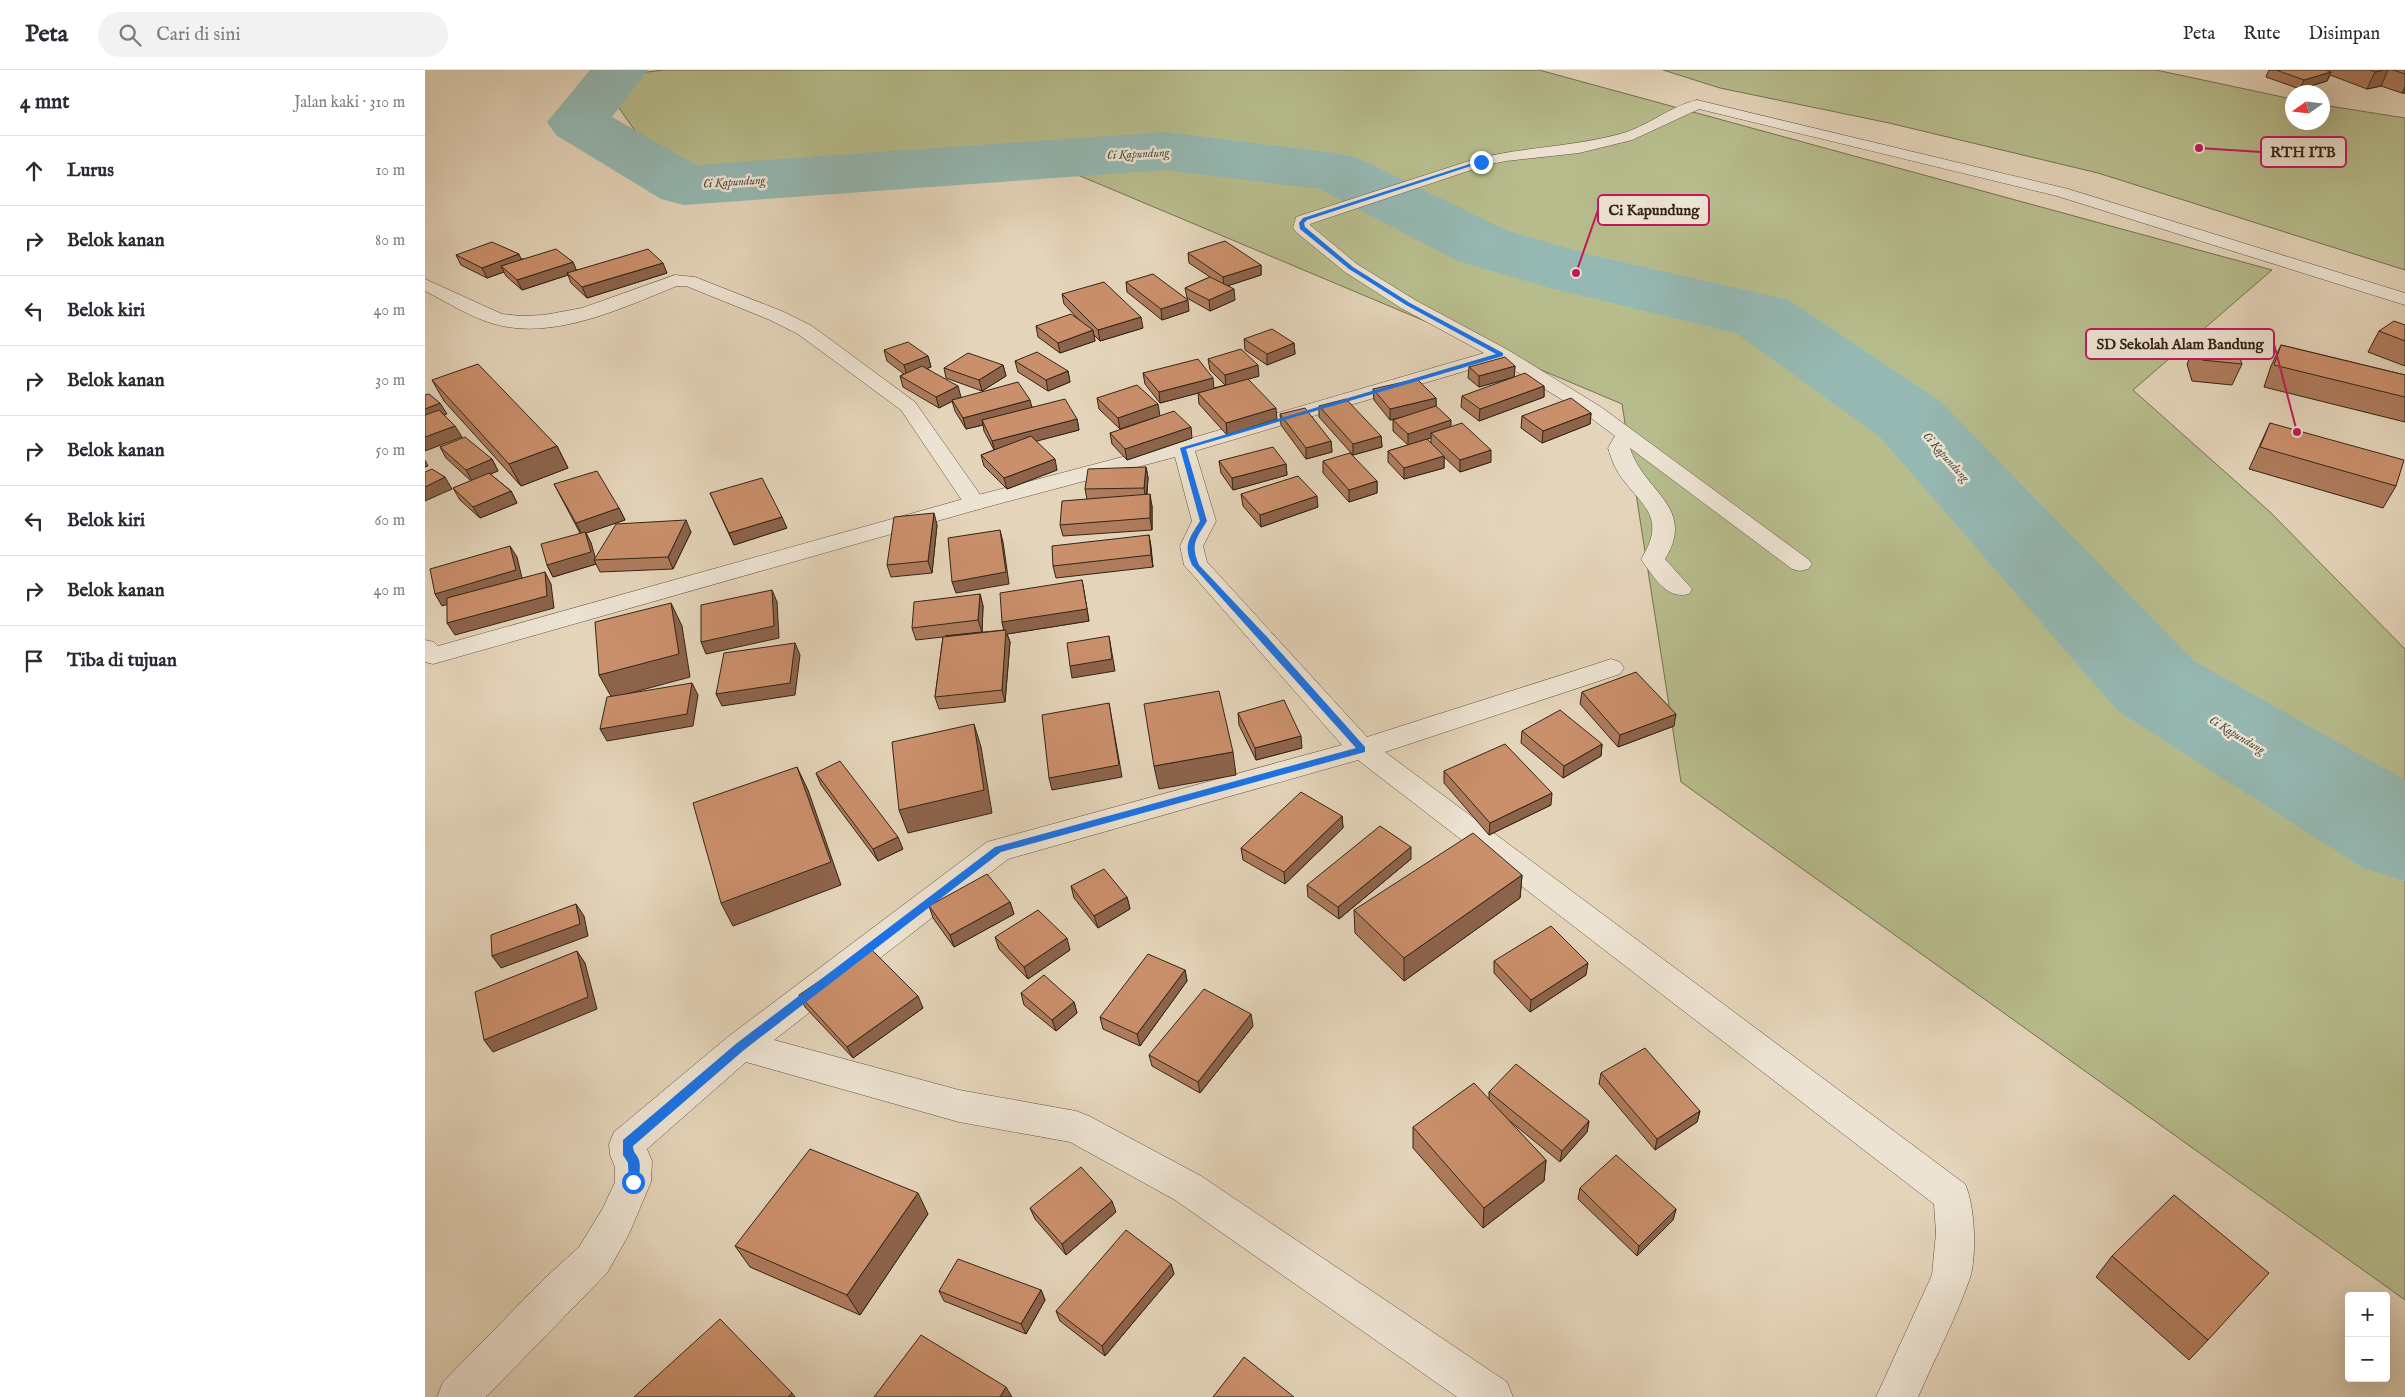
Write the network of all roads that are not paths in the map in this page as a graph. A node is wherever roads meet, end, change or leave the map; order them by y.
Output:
1 (425, 284) edge
2 (2405, 299) edge
3 (1501, 354) junction
4 (1626, 435) junction
5 (1183, 448) junction
6 (975, 503) junction
7 (1801, 564) dead end
8 (1680, 589) dead end
9 (428, 654) edge
10 (1611, 668) dead end
11 (1362, 750) junction
12 (741, 1046) junction
13 (458, 1397) edge
14 (1491, 1397) edge
15 (1897, 1397) edge

1 - 6 street
2 - 3 street
3 - 4 street
3 - 5 street
4 - 7 street
4 - 8 street
5 - 6 street
5 - 11 street
6 - 9 street
10 - 11 street
11 - 12 street
11 - 15 street
12 - 13 street
12 - 14 street

